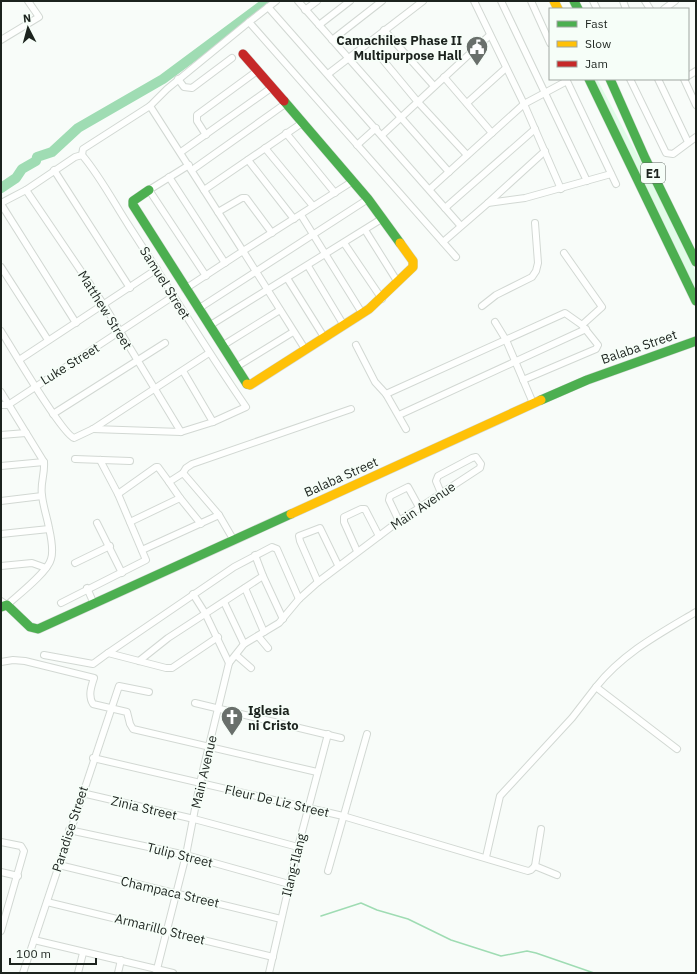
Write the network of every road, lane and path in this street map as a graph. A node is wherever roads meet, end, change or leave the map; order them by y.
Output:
1 (28, 1) edge
2 (276, 1) edge
3 (298, 1) edge
4 (317, 1) edge
5 (350, 1) edge
6 (382, 1) edge
7 (423, 1) edge
8 (474, 1) edge
9 (501, 1) edge
10 (532, 1) edge
11 (268, 7) junction
12 (305, 10) junction
13 (249, 22) junction
14 (319, 25) junction
15 (384, 30) junction
16 (490, 34) junction
17 (1, 40) edge
18 (332, 40) junction
19 (549, 41) edge
20 (243, 54) dead end
21 (232, 58) dead end
22 (347, 58) junction
23 (383, 60) dead end
24 (506, 68) junction
25 (257, 71) junction
26 (328, 74) junction
27 (444, 76) junction
28 (178, 79) junction
29 (567, 80) edge
30 (589, 80) edge
31 (610, 80) edge
32 (630, 80) edge
33 (658, 80) edge
34 (684, 80) edge
35 (434, 86) junction
36 (271, 88) junction
37 (545, 92) junction
38 (417, 101) junction
39 (285, 104) junction
40 (467, 104) junction
41 (524, 104) junction
42 (696, 105) edge
43 (150, 106) junction
44 (400, 118) junction
45 (302, 123) junction
46 (376, 128) junction
47 (535, 129) junction
48 (286, 133) junction
49 (492, 133) junction
50 (206, 134) junction
51 (382, 135) junction
52 (696, 137) edge
53 (688, 142) junction
54 (357, 145) junction
55 (266, 148) junction
56 (545, 151) junction
57 (181, 152) junction
58 (467, 155) junction
59 (83, 157) junction
60 (248, 160) junction
61 (190, 167) junction
62 (54, 170) junction
63 (449, 172) junction
64 (611, 174) junction
65 (169, 178) junction
66 (353, 181) junction
67 (587, 181) junction
68 (616, 184) dead end
69 (561, 188) junction
70 (430, 189) junction
71 (26, 190) junction
72 (149, 190) junction
73 (204, 190) junction
74 (335, 193) junction
75 (368, 199) junction
76 (488, 203) junction
77 (1, 204) edge
78 (313, 206) junction
79 (445, 208) junction
80 (218, 212) junction
81 (300, 215) junction
82 (383, 218) junction
83 (294, 219) junction
84 (535, 223) dead end
85 (460, 225) junction
86 (365, 230) junction
87 (272, 233) junction
88 (313, 235) junction
89 (443, 242) junction
90 (344, 243) junction
91 (243, 251) junction
92 (564, 253) dead end
93 (326, 254) junction
94 (456, 257) dead end
95 (696, 262) edge
96 (225, 263) junction
97 (308, 266) junction
98 (1, 267) edge
99 (157, 269) junction
100 (256, 271) junction
101 (206, 276) junction
102 (288, 278) junction
103 (397, 282) junction
104 (130, 288) junction
105 (185, 289) junction
106 (267, 290) junction
107 (172, 297) junction
108 (382, 299) junction
109 (696, 301) edge
110 (104, 305) junction
111 (482, 306) dead end
112 (198, 309) junction
113 (280, 310) junction
114 (362, 313) junction
115 (495, 322) dead end
116 (76, 323) junction
117 (343, 324) junction
118 (209, 326) junction
119 (584, 327) junction
120 (1, 331) edge
121 (293, 332) junction
122 (120, 333) junction
123 (324, 337) junction
124 (48, 340) junction
125 (506, 340) junction
126 (696, 341) edge
127 (166, 343) dead end
128 (356, 345) dead end
129 (222, 346) junction
130 (305, 349) junction
131 (209, 353) junction
132 (19, 360) junction
133 (137, 361) junction
134 (515, 362) junction
135 (236, 367) junction
136 (183, 371) junction
137 (523, 380) junction
138 (36, 385) junction
139 (154, 388) junction
140 (1, 392) edge
141 (386, 394) junction
142 (533, 403) junction
143 (1, 405) edge
144 (8, 405) junction
145 (351, 409) dead end
146 (53, 414) junction
147 (398, 415) junction
148 (213, 422) junction
149 (93, 429) junction
150 (406, 429) dead end
151 (181, 432) junction
152 (26, 433) junction
153 (1, 435) edge
154 (75, 459) dead end
155 (100, 460) junction
156 (130, 461) dead end
157 (44, 462) junction
158 (1, 466) edge
159 (183, 473) junction
160 (169, 482) junction
161 (441, 493) junction
162 (118, 494) junction
163 (42, 496) junction
164 (180, 498) junction
165 (1, 501) edge
166 (419, 508) junction
167 (219, 515) junction
168 (399, 521) junction
169 (130, 522) junction
170 (97, 523) dead end
171 (201, 524) junction
172 (49, 529) junction
173 (1, 534) edge
174 (379, 536) junction
175 (233, 539) junction
176 (110, 546) junction
177 (142, 550) junction
178 (357, 551) junction
179 (254, 555) junction
180 (75, 563) dead end
181 (1, 566) edge
182 (338, 566) junction
183 (46, 568) junction
184 (122, 573) junction
185 (263, 576) junction
186 (318, 582) junction
187 (87, 588) junction
188 (244, 588) junction
189 (193, 594) junction
190 (299, 600) junction
191 (224, 602) junction
192 (61, 603) dead end
193 (3, 604) edge
194 (94, 604) junction
195 (696, 612) edge
196 (205, 613) junction
197 (283, 619) junction
198 (264, 632) junction
199 (258, 636) junction
200 (218, 637) junction
201 (244, 644) junction
202 (268, 648) dead end
203 (108, 653) junction
204 (44, 655) dead end
205 (236, 655) junction
206 (140, 661) junction
207 (1, 662) edge
208 (229, 663) junction
209 (252, 668) dead end
210 (596, 687) junction
211 (150, 692) dead end
212 (195, 703) dead end
213 (110, 707) junction
214 (219, 708) junction
215 (328, 734) junction
216 (367, 734) dead end
217 (340, 738) dead end
218 (209, 747) junction
219 (677, 749) dead end
220 (93, 758) junction
221 (317, 772) junction
222 (200, 783) junction
223 (82, 793) junction
224 (309, 808) junction
225 (343, 816) junction
226 (194, 819) junction
227 (541, 829) dead end
228 (69, 830) junction
229 (1, 842) edge
230 (298, 847) junction
231 (186, 855) junction
232 (486, 858) junction
233 (59, 865) junction
234 (535, 866) junction
235 (328, 871) dead end
236 (1, 872) edge
237 (557, 875) dead end
238 (18, 876) junction
239 (289, 884) junction
240 (175, 892) junction
241 (47, 902) junction
242 (4, 909) edge
243 (281, 919) junction
244 (165, 930) junction
245 (1, 931) edge
246 (34, 940) junction
247 (83, 953) junction
248 (273, 957) junction
249 (121, 960) junction
250 (156, 971) edge
251 (23, 973) edge
252 (78, 973) edge
253 (118, 973) edge
254 (173, 973) edge
255 (269, 973) edge

1 - 17 street
2 - 11 street
3 - 12 street
4 - 12 street
5 - 14 street
6 - 18 street
7 - 15 street
8 - 16 street
9 - 37 street
10 - 19 street
11 - 13 street
11 - 26 street
12 - 14 street
13 - 28 street
13 - 54 street
14 - 18 street
15 - 22 street
15 - 35 street
16 - 24 street
16 - 27 street
18 - 22 street
20 - 25 main road
21 - 28 street
22 - 26 street
22 - 44 street
23 - 38 street
24 - 40 street
24 - 41 street
25 - 36 main road
25 - 50 street
26 - 46 street
27 - 35 street
27 - 40 street
28 - 43 street
29 - 37 street
29 - 64 street
30 - 109 main road, E1
31 - 95 main road, E1
32 - 53 street
33 - 53 street
34 - 42 street
35 - 38 street
36 - 39 main road
36 - 50 street
37 - 41 street
37 - 67 street
38 - 44 street
38 - 58 street
39 - 45 main road
39 - 61 street
40 - 49 street
41 - 47 street
41 - 49 street
43 - 57 street
43 - 59 street
44 - 51 street
44 - 63 street
45 - 48 street
45 - 66 main road
46 - 51 street
46 - 54 street
47 - 56 street
47 - 79 street
48 - 55 street
48 - 74 street
49 - 58 street
50 - 57 street
51 - 70 street
52 - 53 street
54 - 89 street
55 - 60 street
55 - 78 street
56 - 69 street
56 - 76 street
57 - 61 street
58 - 63 street
59 - 62 street
59 - 99 street, Samuel Street
60 - 73 street
60 - 83 street
61 - 65 street
61 - 73 street
62 - 71 street
62 - 104 street
63 - 70 street
64 - 67 street
64 - 68 street
65 - 72 street
65 - 96 street
66 - 74 street
66 - 75 main road
67 - 69 street
69 - 76 street
70 - 79 street
71 - 77 street
71 - 110 street, Matthew Street
72 - 101 street
72 - 105 main road
73 - 80 street
74 - 78 street
75 - 82 main road
75 - 88 street
76 - 85 street
77 - 116 street
78 - 81 street
79 - 85 street
80 - 87 street
80 - 91 street
81 - 83 street
81 - 88 street
82 - 86 street
82 - 103 main road
83 - 87 street
84 - 111 street
85 - 89 street
86 - 90 street
86 - 103 street
87 - 91 street
88 - 93 street
88 - 100 street
89 - 94 street
90 - 93 street
90 - 108 street
91 - 96 street
91 - 100 street
92 - 119 street
93 - 97 street
93 - 114 street
96 - 101 street
97 - 102 street
97 - 117 street
98 - 124 street
99 - 104 street
99 - 107 street, Samuel Street
100 - 106 street
100 - 112 street
101 - 105 street
102 - 106 street
102 - 123 street
103 - 108 main road
104 - 110 street
105 - 112 main road
106 - 113 street
106 - 118 street
107 - 122 street, Luke Street
107 - 131 street, Samuel Street
108 - 114 main road
110 - 116 street
110 - 122 street, Matthew Street
112 - 118 main road
113 - 121 street
113 - 129 street
114 - 117 main road
115 - 125 street
116 - 124 street
117 - 123 main road
118 - 129 main road
119 - 125 street
119 - 134 street
119 - 137 street
120 - 132 street
121 - 130 street
121 - 135 street
122 - 133 street, Matthew Street
122 - 138 street, Luke Street
123 - 130 main road
124 - 132 street
125 - 134 street
125 - 141 street
126 - 142 main road, Balaba Street
127 - 133 street
128 - 141 street
129 - 135 main road
130 - 135 main road
131 - 136 street
131 - 148 street, Samuel Street
132 - 138 street
133 - 139 street, Matthew Street
133 - 146 street
134 - 137 street
134 - 147 street
136 - 139 street
136 - 148 street
137 - 142 street
138 - 144 street, Luke Street
138 - 146 street
139 - 149 street
139 - 151 street, Matthew Street
140 - 144 street
141 - 147 street
142 - 175 main road, Balaba Street
143 - 144 street
144 - 152 street
145 - 159 street
146 - 149 street
147 - 150 street
148 - 151 street
149 - 151 street
152 - 153 street
152 - 157 street
154 - 155 street
155 - 156 street
155 - 162 street
157 - 158 street
157 - 163 street
159 - 160 street
159 - 167 street
160 - 162 street
160 - 164 street
161 - 161 street, Main Avenue
161 - 166 street, Main Avenue
162 - 169 street
163 - 165 street
163 - 172 street
164 - 169 street
164 - 171 street
166 - 168 street, Main Avenue
166 - 168 street, Main Avenue
167 - 171 street
167 - 175 street
168 - 174 street, Main Avenue
169 - 177 street
170 - 176 street
171 - 177 street
172 - 173 street
172 - 183 street
174 - 178 street, Main Avenue
174 - 178 street
175 - 194 main road, Balaba Street
176 - 180 street
176 - 184 street
177 - 184 street
178 - 182 street, Main Avenue
179 - 185 street
179 - 189 street
179 - 190 street
181 - 183 street
182 - 186 street, Main Avenue
182 - 186 street
183 - 193 street
184 - 187 street
185 - 188 street
185 - 197 street
186 - 190 street, Main Avenue
187 - 192 street
187 - 194 street
188 - 191 street
188 - 198 street
189 - 196 street
189 - 203 street
190 - 197 street, Main Avenue
191 - 196 street
191 - 201 street
193 - 194 main road, Balaba Street
195 - 210 street
196 - 200 street
196 - 206 street
197 - 198 street, Main Avenue
198 - 199 street, Main Avenue
199 - 201 street, Main Avenue
199 - 202 street
200 - 206 street
200 - 208 street
201 - 205 street, Main Avenue
203 - 204 street
203 - 206 street
205 - 208 street, Main Avenue
205 - 209 street
207 - 213 street
208 - 214 street, Main Avenue
210 - 219 street
210 - 232 street
211 - 213 street, Paradise Street
212 - 214 street
213 - 218 street
213 - 220 street, Paradise Street
214 - 215 street
214 - 218 street, Main Avenue
215 - 217 street
215 - 221 street, Ilang-Ilang
216 - 225 street
218 - 221 street
218 - 222 street, Main Avenue
220 - 222 street, Fleur De Liz Street
220 - 223 street, Paradise Street
221 - 224 street, Ilang-Ilang
222 - 224 street, Fleur De Liz Street
222 - 226 street, Main Avenue
223 - 226 street, Zinia Street
223 - 228 street, Paradise Street
224 - 225 street, Fleur De Liz Street
224 - 230 street, Ilang-Ilang
225 - 232 street, Fleur De Liz Street
225 - 235 street
226 - 230 street, Zinia Street
226 - 231 street, Main Avenue
227 - 234 street
228 - 231 street, Tulip Street
228 - 233 street, Paradise Street
229 - 238 street
230 - 239 street, Ilang-Ilang
231 - 239 street, Tulip Street
231 - 240 street, Main Avenue
232 - 234 street, Fleur De Liz Street
233 - 240 street, Champaca Street
233 - 241 street, Paradise Street
234 - 237 street
236 - 238 street
238 - 242 street
239 - 243 street, Ilang-Ilang
240 - 243 street, Champaca Street
240 - 244 street, Main Avenue
241 - 244 street, Armarillo Street
241 - 246 street, Paradise Street
242 - 245 street
243 - 248 street, Ilang-Ilang
244 - 248 street, Armarillo Street
244 - 250 street, Main Avenue
246 - 247 street
246 - 251 street, Paradise Street
247 - 249 street
247 - 252 street
248 - 255 street, Ilang-Ilang
249 - 250 street
249 - 253 street
250 - 254 street

